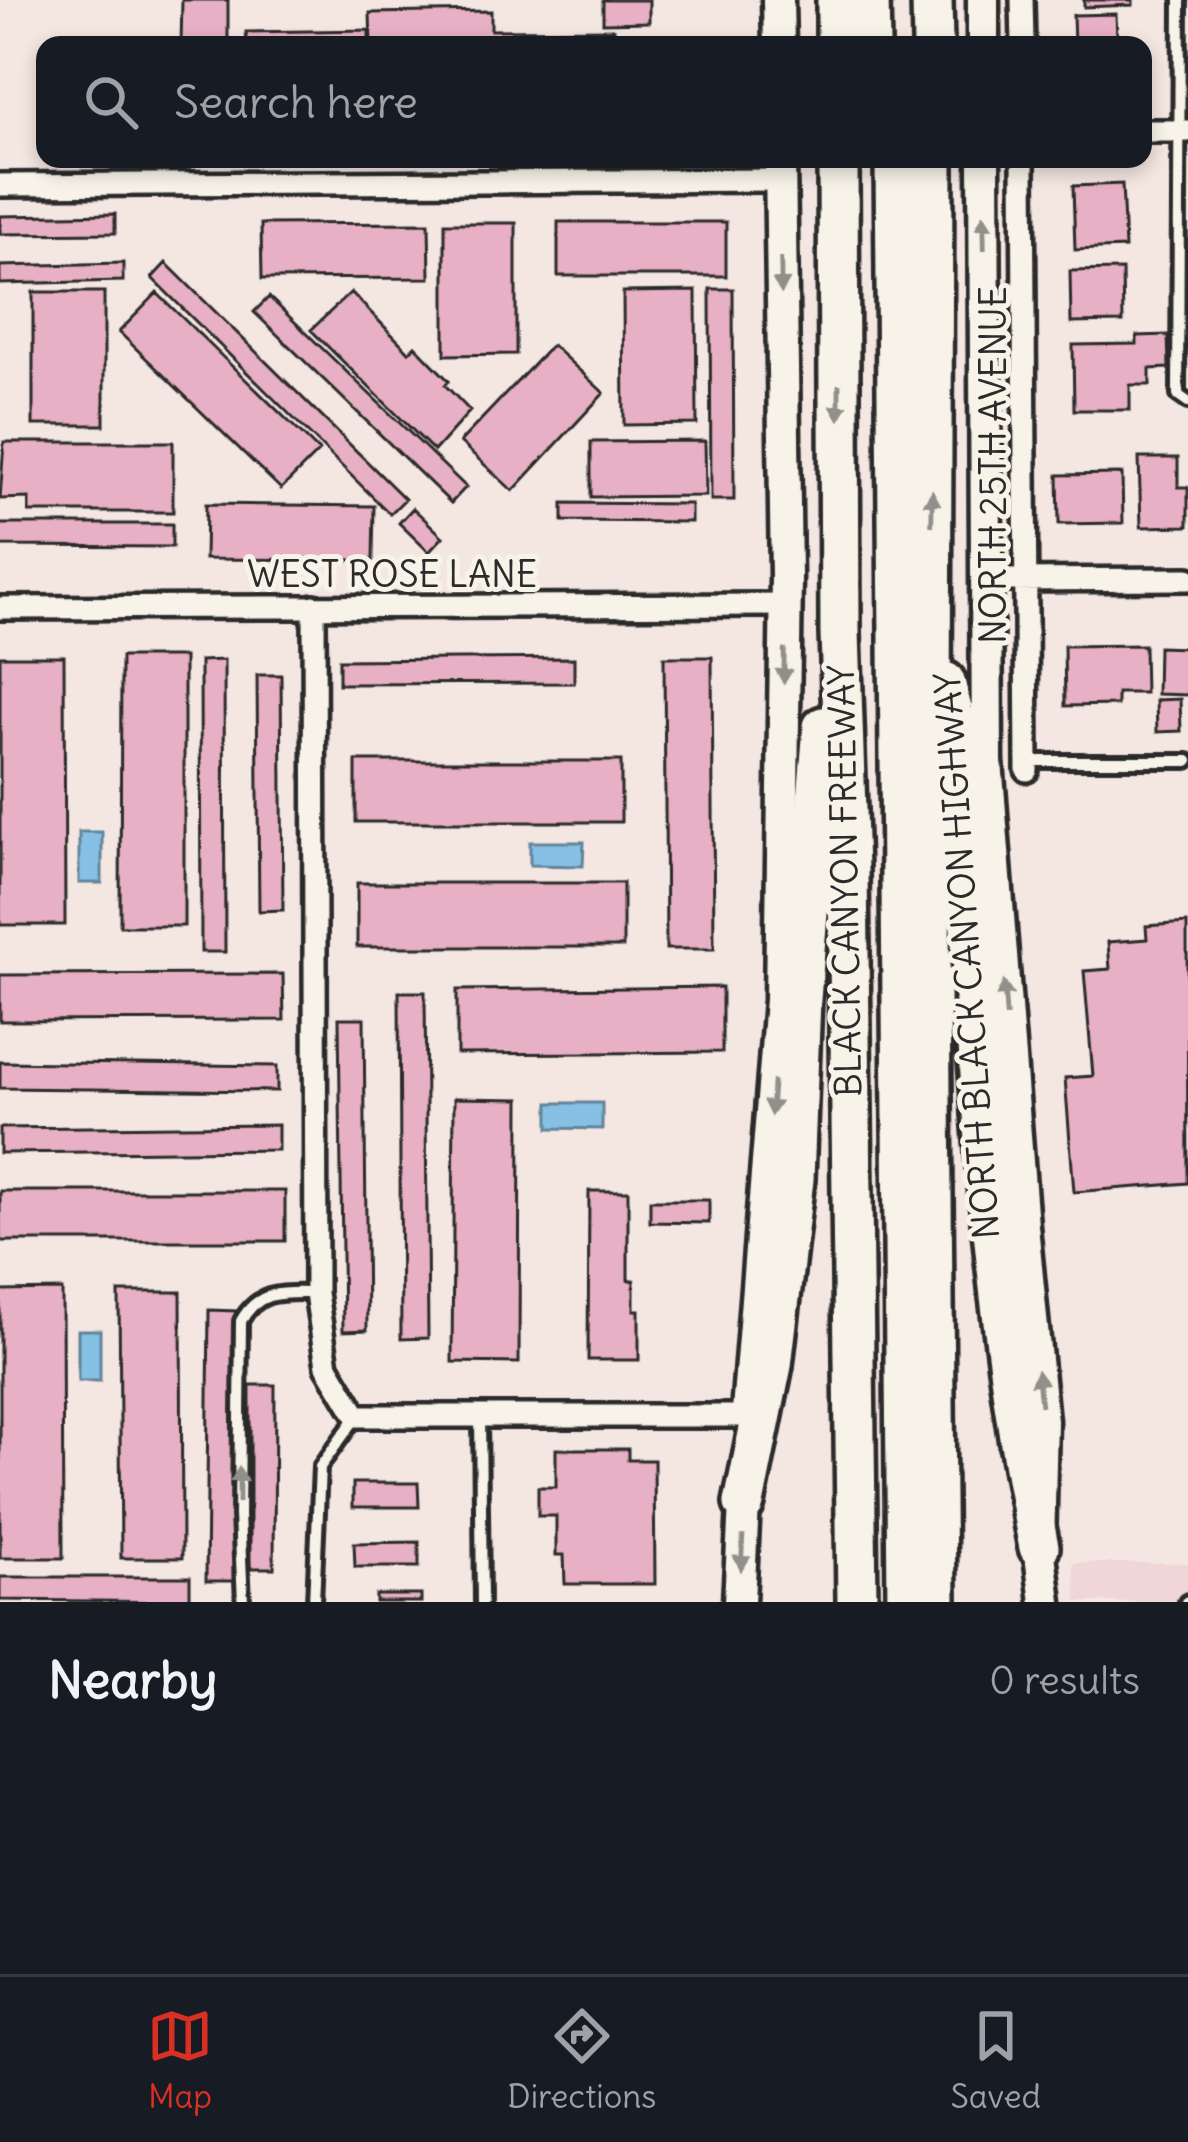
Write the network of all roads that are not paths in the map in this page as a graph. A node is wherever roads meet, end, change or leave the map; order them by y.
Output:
1 (778, 0) edge
2 (837, 0) edge
3 (869, 0) edge
4 (894, 0) edge
5 (932, 0) edge
6 (982, 0) edge
7 (1022, 0) edge
8 (1180, 0) edge
9 (779, 36) edge
10 (837, 36) edge
11 (870, 36) edge
12 (894, 36) edge
13 (932, 36) edge
14 (983, 36) edge
15 (1022, 36) edge
16 (1152, 131) edge
17 (1185, 131) edge
18 (838, 168) edge
19 (871, 168) edge
20 (895, 168) edge
21 (933, 168) edge
22 (984, 168) edge
23 (1023, 168) edge
24 (780, 170) edge
25 (0, 185) edge
26 (1188, 401) edge
27 (988, 580) junction
28 (1027, 580) junction
29 (1188, 580) edge
30 (785, 605) junction
31 (314, 606) junction
32 (0, 608) edge
33 (930, 625) junction
34 (840, 632) junction
35 (1188, 761) edge
36 (1027, 765) joint
37 (316, 1294) junction
38 (357, 1416) junction
39 (481, 1416) junction
40 (747, 1416) junction
41 (744, 1503) junction
42 (1039, 1547) junction
43 (243, 1602) edge
44 (314, 1602) edge
45 (482, 1602) edge
46 (739, 1602) edge
47 (857, 1602) edge
48 (882, 1602) edge
49 (907, 1602) edge
50 (936, 1602) edge
51 (1046, 1602) edge

1 - 9 main road
2 - 10 highway
3 - 11 highway
4 - 12 highway
5 - 13 highway
6 - 14 main road
7 - 15 street
8 - 17 lane
16 - 17 street
17 - 26 lane
18 -> 34 highway, BLACK CANYON FREEWAY
19 - 48 highway
20 - 49 highway
33 -> 21 highway
27 -> 22 main road, NORTH BLACK CANYON HIGHWAY
23 - 28 street, NORTH 25TH AVENUE
24 - 25 street
24 -> 30 main road
27 - 28 street
42 -> 27 main road, NORTH BLACK CANYON HIGHWAY
28 - 29 street
28 - 36 street, NORTH 25TH AVENUE
30 - 31 street, WEST ROSE LANE
30 -> 40 main road
31 - 32 street, WEST ROSE LANE
31 - 37 street
33 - 42 highway
33 - 50 highway
34 - 41 highway
34 - 47 highway, BLACK CANYON FREEWAY
35 - 36 lane
37 - 38 street
43 -> 37 lane
38 - 39 street
38 - 44 lane
39 - 40 street
39 - 45 lane
40 - 41 main road
41 -> 46 main road
42 - 51 main road, NORTH BLACK CANYON HIGHWAY

